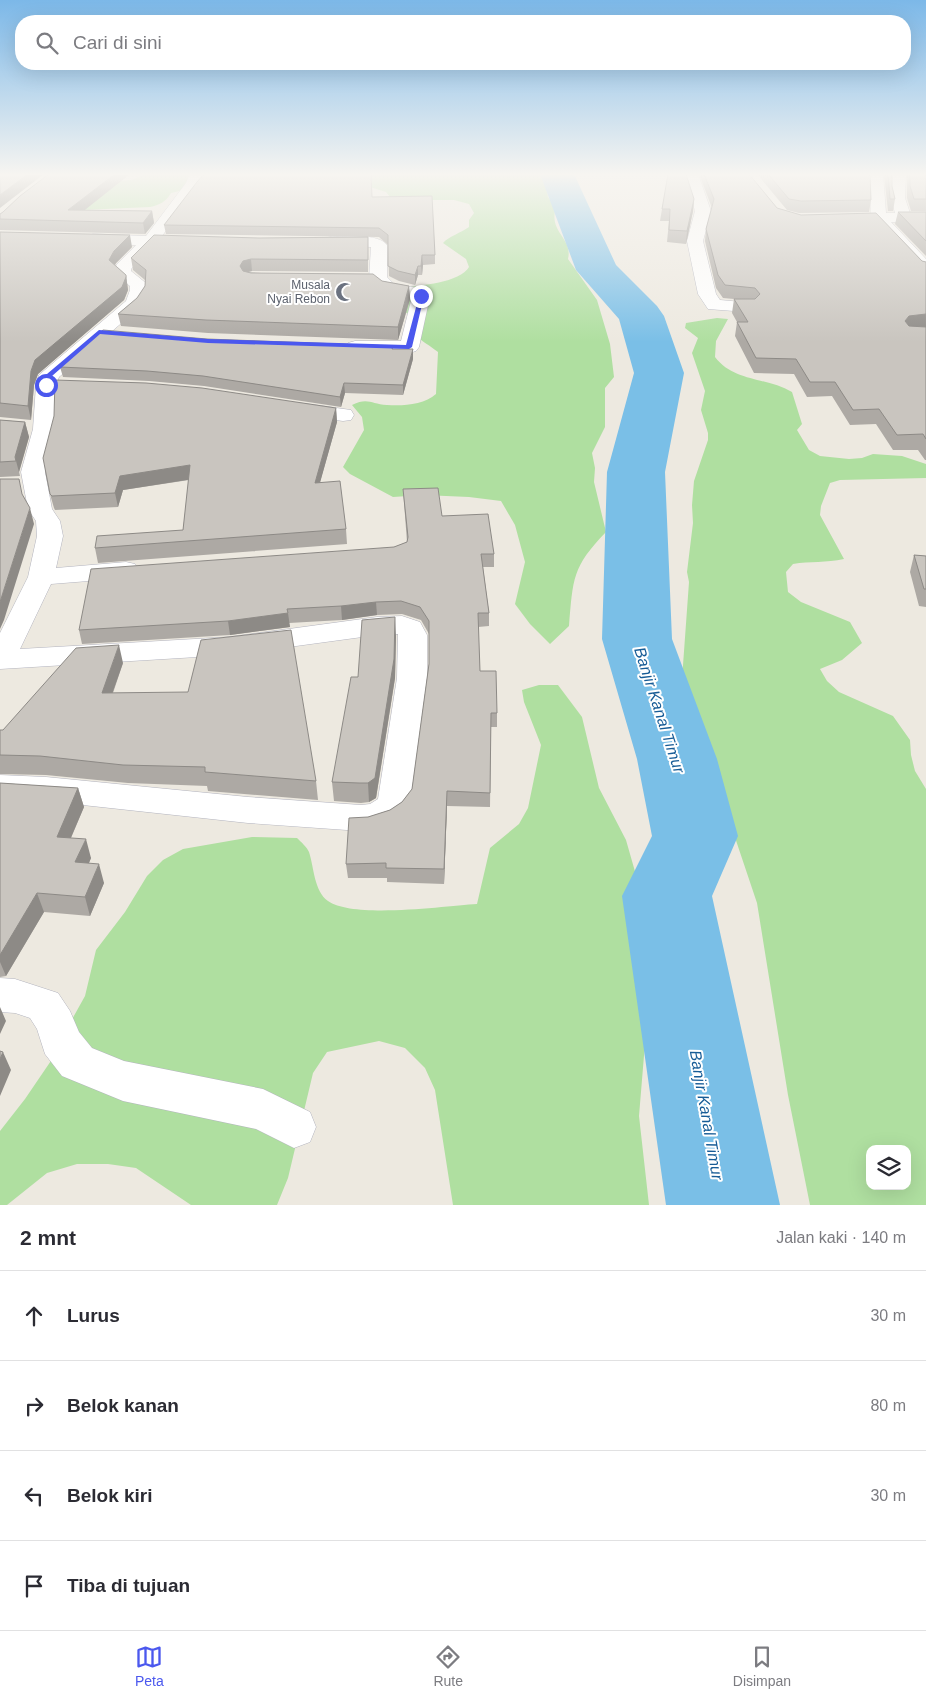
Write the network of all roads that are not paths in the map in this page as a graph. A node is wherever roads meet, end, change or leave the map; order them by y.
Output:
1 (158, 230) edge
2 (698, 230) edge
3 (890, 230) edge
4 (75, 239) edge
5 (150, 241) junction
6 (200, 242) edge
7 (317, 242) edge
8 (926, 269) edge
9 (359, 278) edge
10 (378, 279) junction
11 (747, 307) edge
12 (99, 332) junction
13 (129, 334) edge
14 (336, 346) edge
15 (278, 405) edge
16 (343, 415) dead end
17 (148, 568) edge
18 (41, 577) junction
19 (0, 660) edge
20 (0, 787) edge
21 (0, 995) edge
22 (294, 1127) dead end

1 - 5 street
2 - 11 street
3 - 8 street
4 - 5 street
5 - 6 street
5 - 12 street
7 - 10 street
9 - 10 street
10 - 14 street
12 - 13 street
12 - 18 street
15 - 16 street
17 - 18 street
18 - 19 street
19 - 20 street
21 - 22 street

